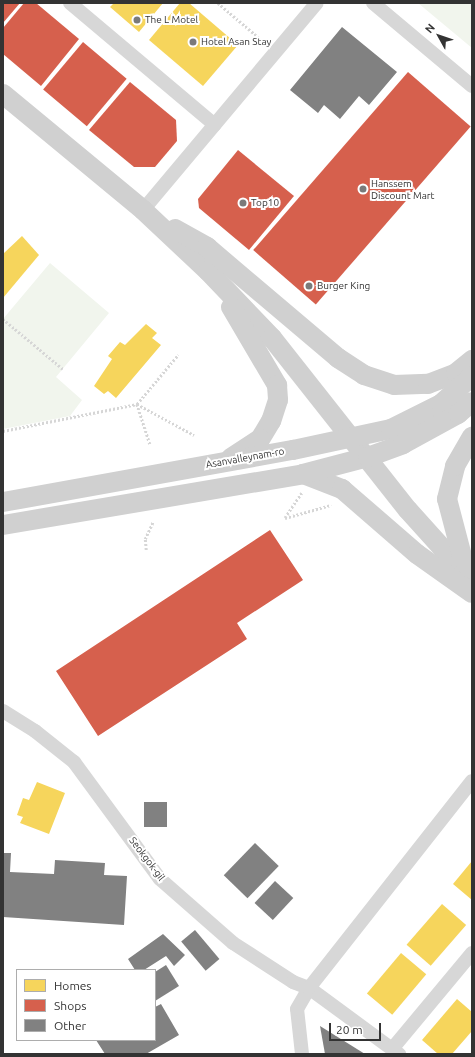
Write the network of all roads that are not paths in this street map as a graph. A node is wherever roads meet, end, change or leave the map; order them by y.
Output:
1 (70, 3) edge
2 (317, 3) edge
3 (373, 3) edge
4 (472, 86) edge
5 (3, 94) edge
6 (215, 125) junction
7 (143, 210) junction
8 (208, 271) junction
9 (472, 360) edge
10 (472, 376) edge
11 (472, 402) edge
12 (472, 436) edge
13 (354, 438) junction
14 (368, 457) junction
15 (226, 462) junction
16 (302, 483) junction
17 (3, 502) edge
18 (3, 525) edge
19 (472, 571) edge
20 (472, 581) edge
21 (472, 593) edge
22 (3, 711) edge
23 (472, 781) edge
24 (472, 953) edge
25 (309, 988) junction
26 (395, 1052) edge
27 (302, 1054) edge

1 - 6 street
2 - 6 street
3 - 4 street
5 - 7 street
6 - 7 street
7 - 8 street
7 - 9 street
8 - 13 street
8 - 15 street
10 - 13 street, Asanvalleynam-ro
11 - 14 street
12 - 19 street
13 - 14 street
13 - 15 street, Asanvalleynam-ro
14 - 16 street
14 - 20 street
15 - 17 street, Asanvalleynam-ro
16 - 18 street
16 - 21 street
22 - 25 street, Seokgok-gil
23 - 25 street
24 - 26 street, Seokgok-gil
25 - 26 street, Seokgok-gil
25 - 27 street

